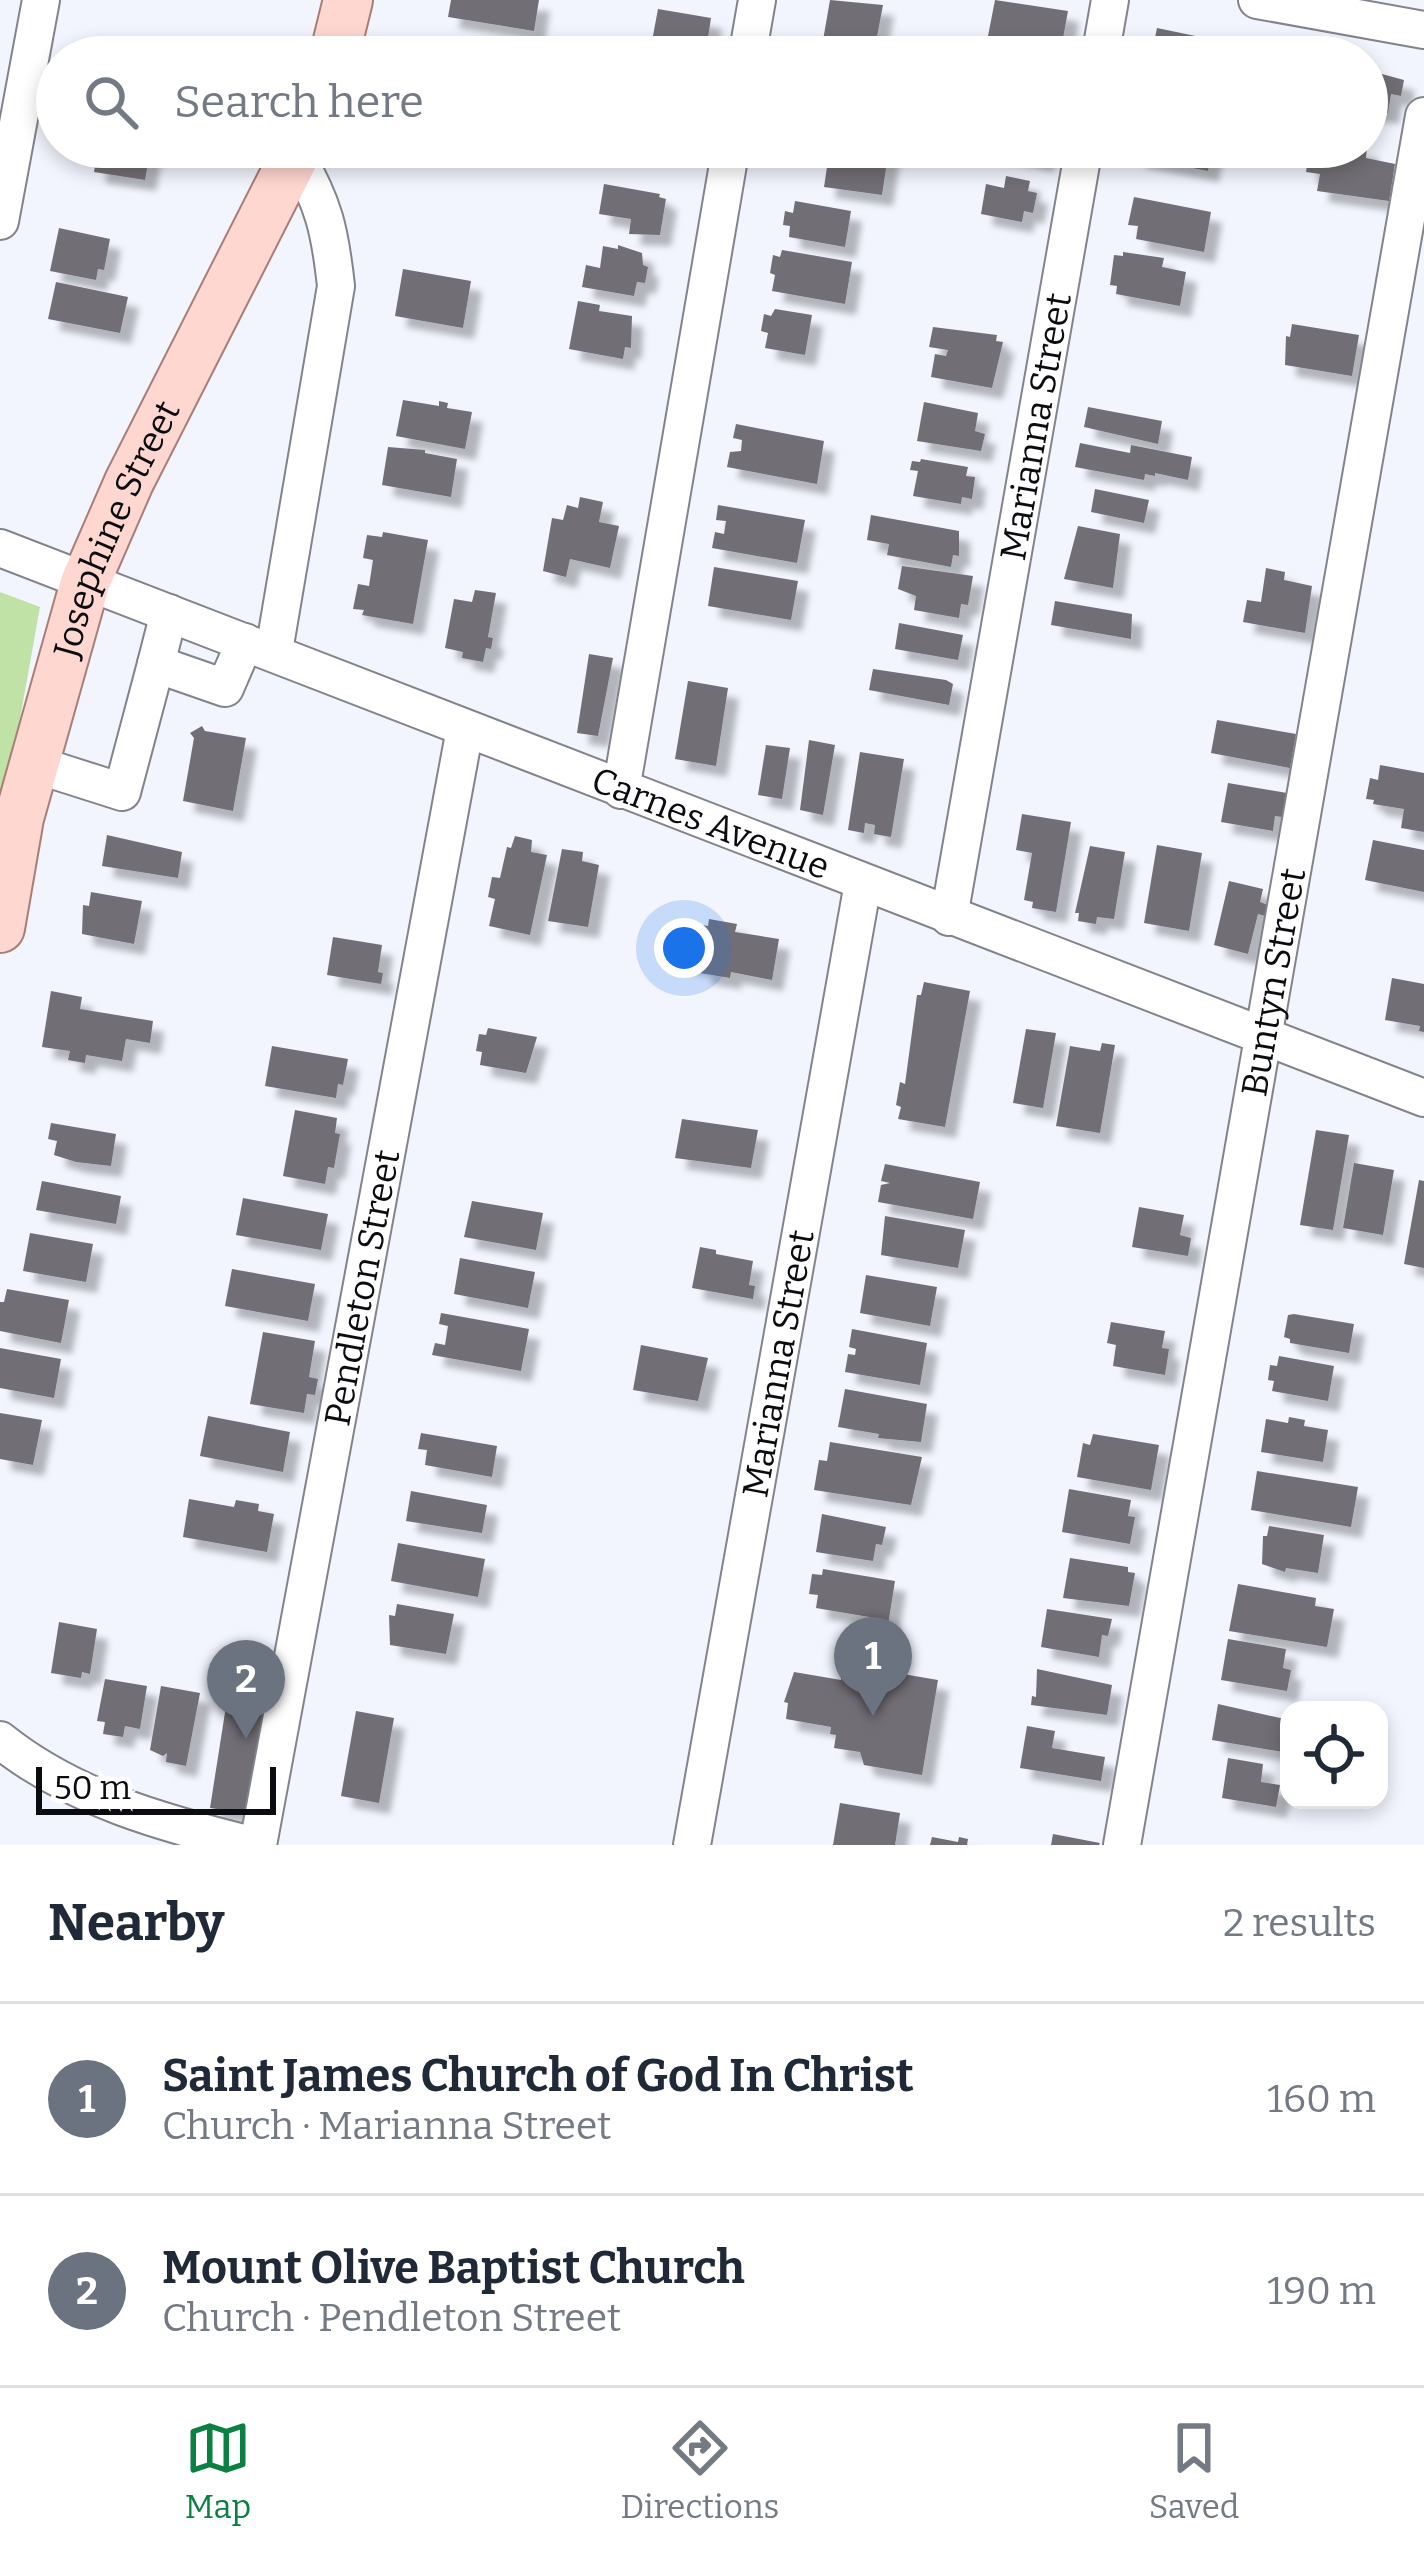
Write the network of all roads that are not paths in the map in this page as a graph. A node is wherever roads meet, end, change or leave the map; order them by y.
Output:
1 (41, 0) edge
2 (348, 0) edge
3 (757, 0) edge
4 (1110, 0) edge
5 (1257, 0) edge
6 (1424, 30) edge
7 (339, 36) edge
8 (751, 36) edge
9 (1104, 36) edge
10 (1424, 116) edge
11 (289, 168) edge
12 (306, 168) edge
13 (727, 168) edge
14 (1080, 168) edge
15 (0, 221) edge
16 (0, 548) edge
17 (85, 583) junction
18 (169, 613) junction
19 (259, 647) junction
20 (156, 664) junction
21 (465, 729) junction
22 (34, 764) junction
23 (620, 790) junction
24 (863, 883) junction
25 (949, 917) junction
26 (0, 928) edge
27 (1264, 1036) junction
28 (1424, 1098) edge
29 (0, 1740) edge
30 (254, 1845) edge
31 (692, 1845) edge
32 (1122, 1845) edge

1 - 15 street
2 - 7 main road
3 - 8 street
4 - 9 street
5 - 6 street
10 - 27 street, Buntyn Street
11 - 17 main road, Josephine Street
12 - 19 street
13 - 23 street
14 - 25 street, Marianna Street
16 - 17 street, Carnes Avenue
17 - 18 street, Carnes Avenue
17 - 22 main road, Josephine Street
18 - 19 street, Carnes Avenue
18 - 20 street
19 - 20 street
19 - 21 street, Carnes Avenue
20 - 22 street
21 - 23 street, Carnes Avenue
21 - 30 street, Pendleton Street
22 - 26 main road, Josephine Street
23 - 24 street, Carnes Avenue
24 - 25 street, Carnes Avenue
24 - 31 street, Marianna Street
25 - 27 street, Carnes Avenue
27 - 28 street, Carnes Avenue
27 - 32 street, Buntyn Street
29 - 30 street

